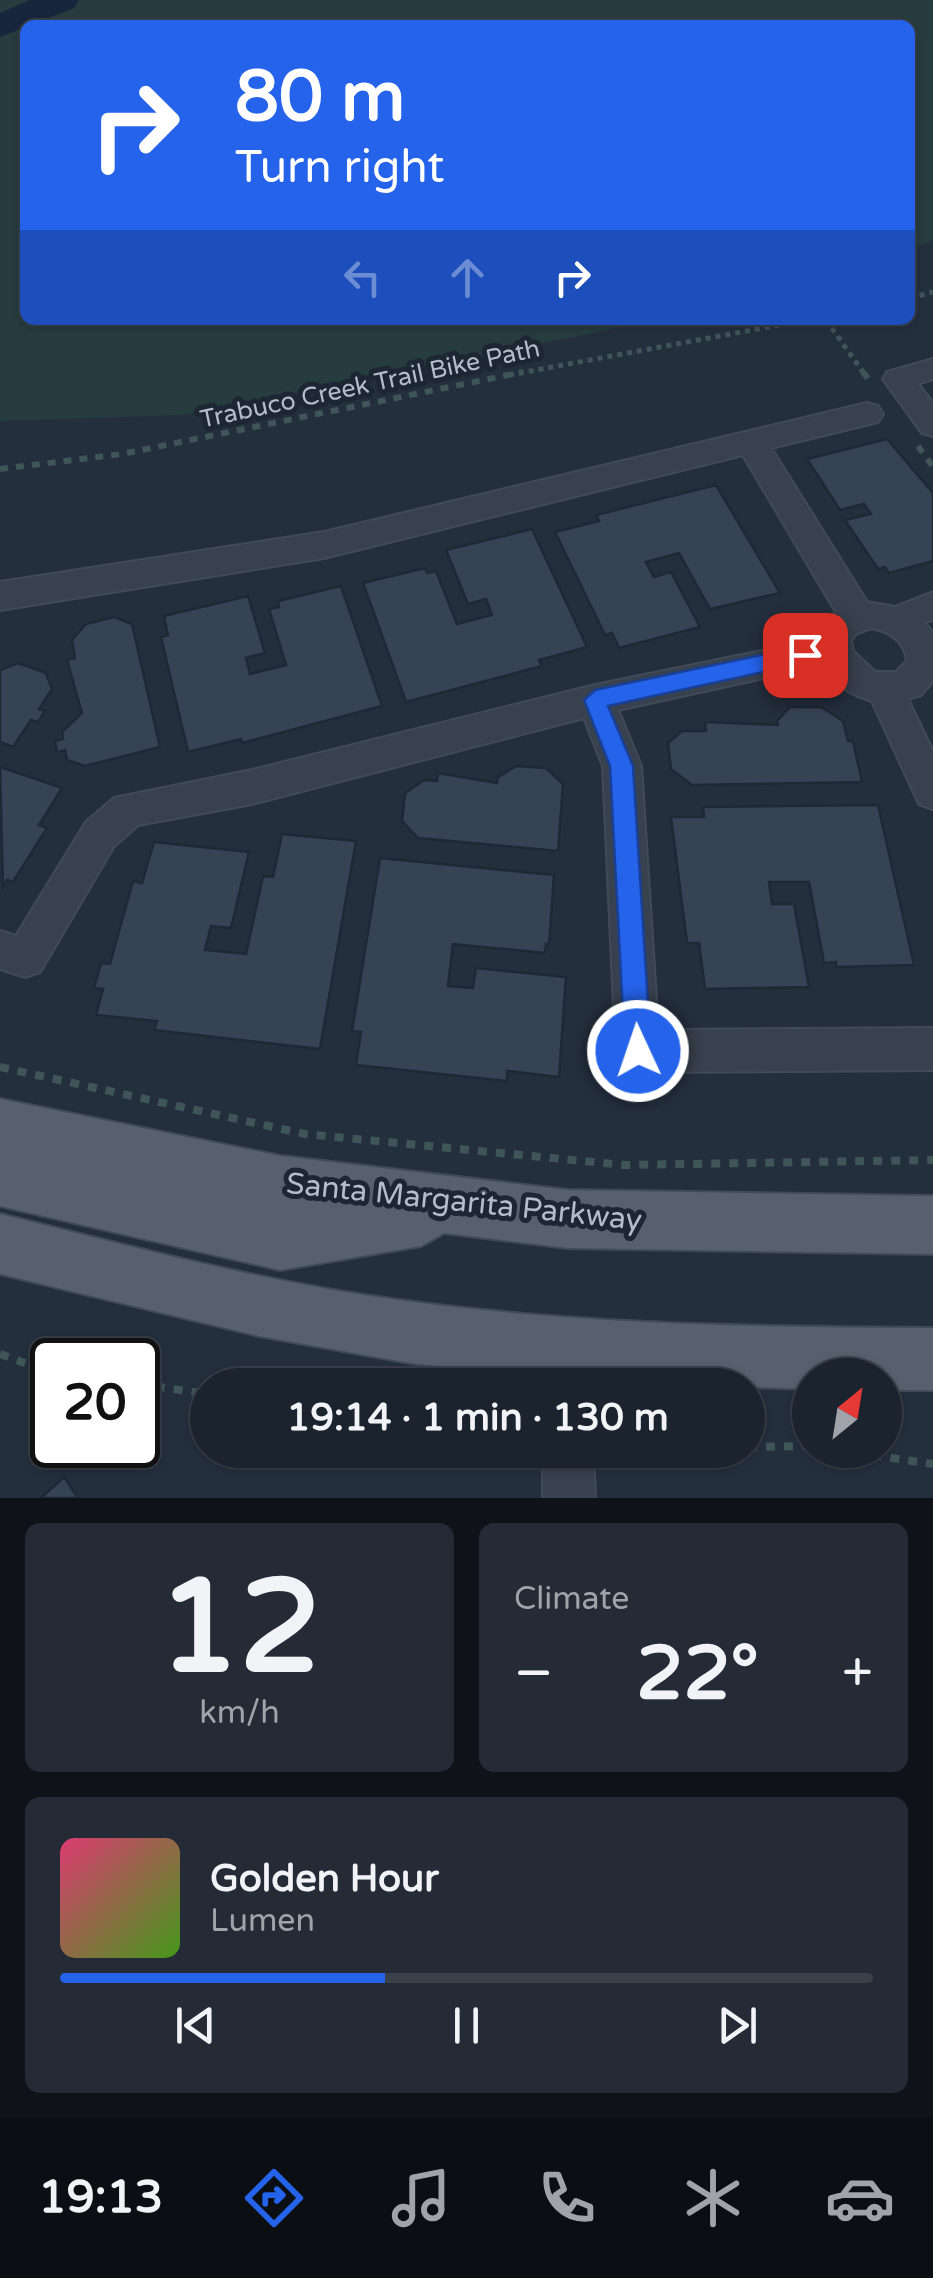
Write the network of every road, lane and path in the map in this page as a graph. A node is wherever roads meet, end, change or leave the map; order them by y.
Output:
1 (780, 325) edge
2 (933, 369) edge
3 (867, 414) dead end
4 (933, 425) edge
5 (752, 443) junction
6 (0, 470) edge
7 (0, 596) edge
8 (918, 615) edge
9 (857, 616) junction
10 (833, 654) junction
11 (929, 666) edge
12 (886, 688) junction
13 (595, 700) junction
14 (933, 792) edge
15 (0, 950) edge
16 (933, 1049) edge
17 (0, 1067) edge
18 (0, 1127) edge
19 (933, 1160) edge
20 (0, 1177) edge
21 (474, 1208) junction
22 (933, 1225) edge
23 (0, 1244) edge
24 (0, 1354) edge
25 (933, 1359) edge
26 (30, 1367) edge
27 (566, 1367) edge
28 (160, 1387) edge
29 (190, 1391) edge
30 (792, 1446) edge
31 (765, 1447) edge
32 (902, 1459) edge
33 (933, 1464) edge
34 (568, 1468) edge
35 (569, 1498) edge

1 - 6 path, Trabuco Creek Trail Bike Path
2 - 4 lane
3 - 5 lane
5 - 7 lane
5 - 9 lane
8 - 9 lane
8 - 11 lane
9 - 10 lane
10 - 12 lane
10 - 13 lane
11 - 12 lane
12 - 14 lane
13 - 15 lane
13 - 16 lane
17 - 19 path
18 - 21 main road, Santa Margarita Parkway
20 - 21 main road
21 - 22 main road, Santa Margarita Parkway
23 - 27 main road
24 - 26 path
25 - 27 main road
28 - 29 path
30 - 31 path
32 - 33 path
34 - 35 lane

